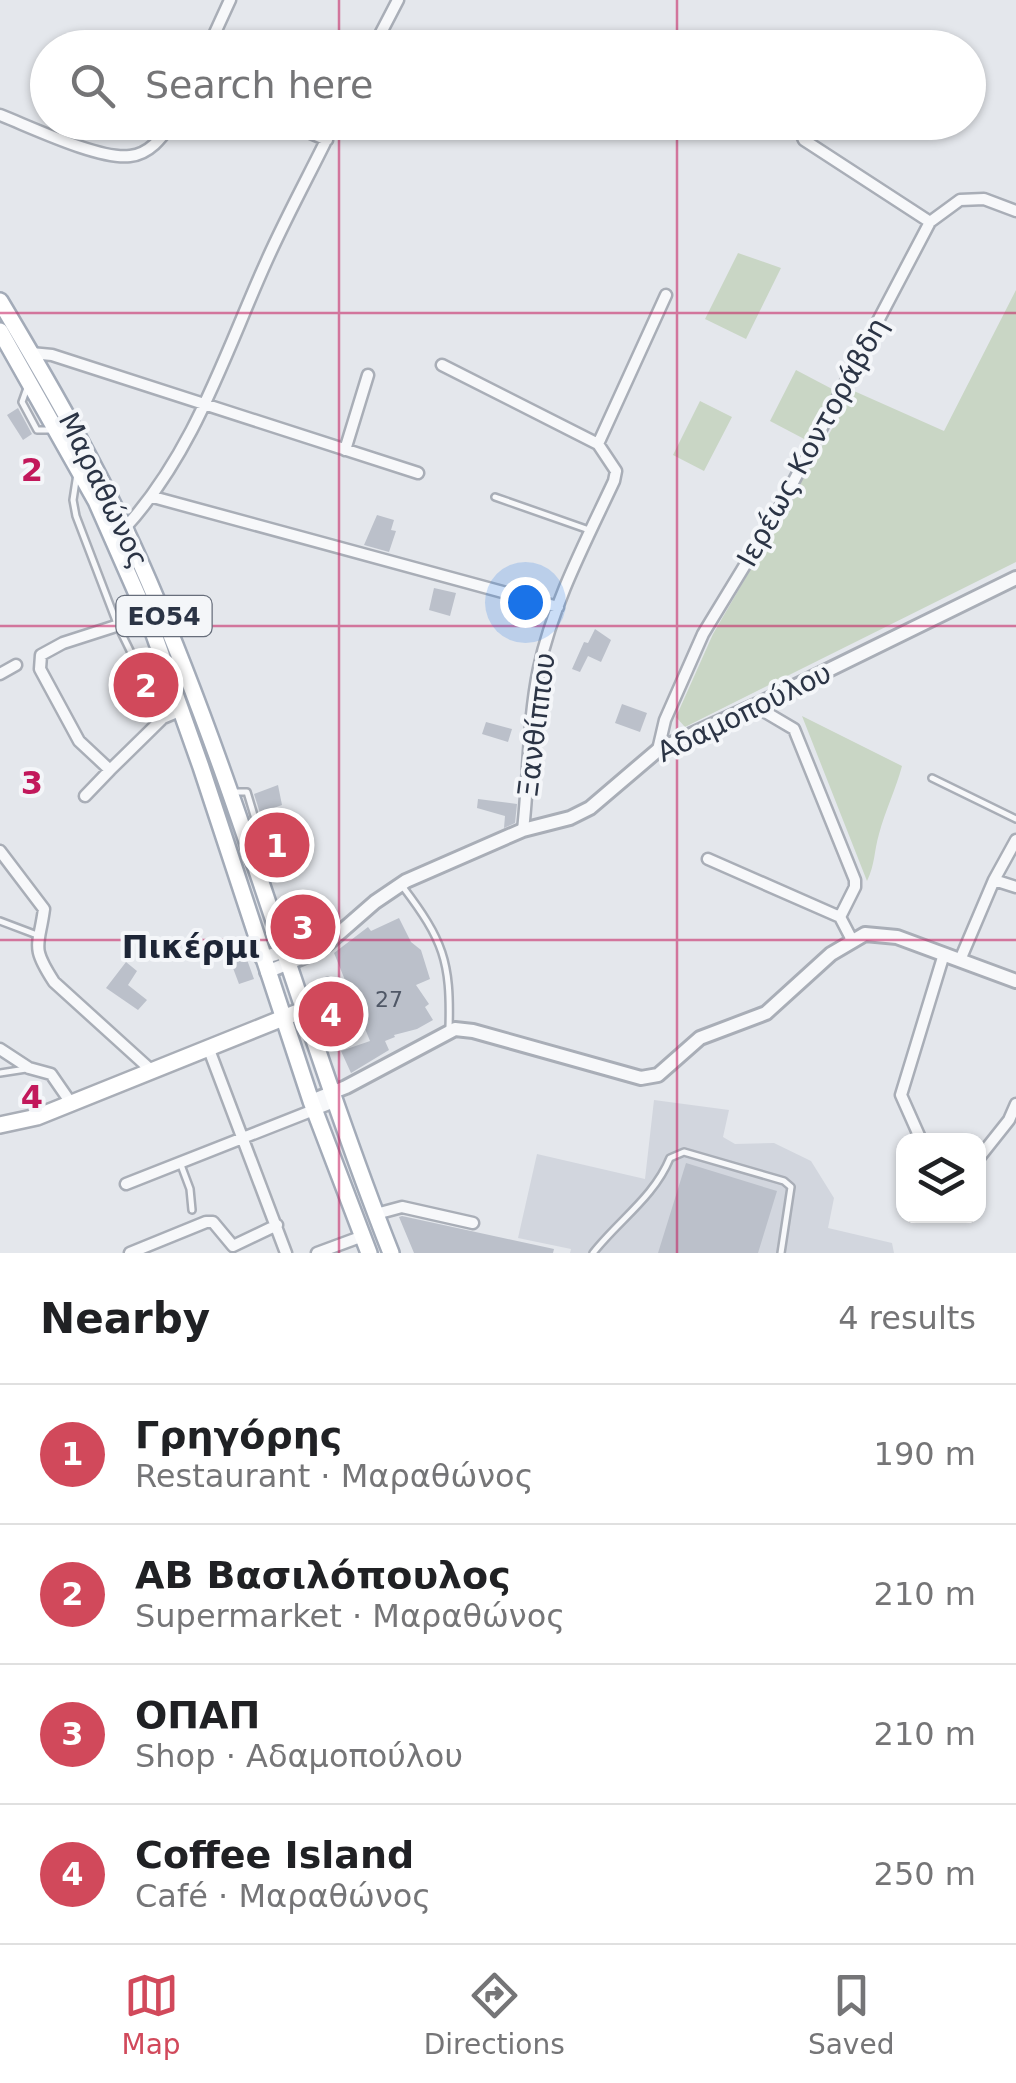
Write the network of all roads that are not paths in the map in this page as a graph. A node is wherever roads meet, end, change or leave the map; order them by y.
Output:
1 (230, 0) edge
2 (398, 0) edge
3 (216, 30) edge
4 (382, 30) edge
5 (0, 115) edge
6 (30, 126) edge
7 (67, 140) edge
8 (160, 140) edge
9 (326, 140) edge
10 (804, 140) edge
11 (1016, 211) edge
12 (930, 222) junction
13 (666, 295) dead end
14 (0, 301) edge
15 (0, 331) edge
16 (31, 354) junction
17 (442, 365) dead end
18 (368, 376) dead end
19 (206, 405) junction
20 (598, 444) junction
21 (345, 450) junction
22 (78, 466) junction
23 (418, 473) dead end
24 (154, 497) junction
25 (495, 498) dead end
26 (125, 528) junction
27 (592, 530) junction
28 (1016, 578) edge
29 (558, 607) junction
30 (147, 616) junction
31 (118, 626) junction
32 (16, 666) dead end
33 (0, 674) edge
34 (755, 706) junction
35 (182, 710) junction
36 (163, 718) junction
37 (658, 750) junction
38 (110, 770) junction
39 (932, 778) dead end
40 (85, 796) dead end
41 (1016, 818) edge
42 (523, 830) junction
43 (1016, 840) edge
44 (0, 851) edge
45 (708, 859) dead end
46 (994, 880) junction
47 (401, 884) junction
48 (1016, 887) edge
49 (840, 917) junction
50 (0, 921) edge
51 (37, 934) junction
52 (852, 940) junction
53 (944, 954) junction
54 (285, 958) junction
55 (960, 960) junction
56 (265, 965) junction
57 (1016, 981) edge
58 (303, 1010) junction
59 (283, 1018) junction
60 (448, 1030) junction
61 (208, 1046) junction
62 (0, 1049) edge
63 (29, 1068) junction
64 (151, 1070) junction
65 (0, 1073) edge
66 (332, 1097) junction
67 (72, 1103) junction
68 (1016, 1104) edge
69 (313, 1105) junction
70 (0, 1124) edge
71 (918, 1133) edge
72 (243, 1138) junction
73 (986, 1149) edge
74 (180, 1163) junction
75 (126, 1184) dead end
76 (192, 1210) dead end
77 (376, 1214) junction
78 (474, 1223) dead end
79 (277, 1226) junction
80 (362, 1236) junction
81 (236, 1250) edge
82 (130, 1253) edge
83 (286, 1253) edge
84 (318, 1253) edge
85 (369, 1253) edge
86 (392, 1253) edge
87 (594, 1253) edge
88 (781, 1253) edge

1 - 3 street
2 - 4 street
5 - 6 street
7 - 8 street
9 - 19 street
10 - 12 street
11 - 12 street
12 - 37 street, Ιερέως Κοντοράβδη
13 - 20 street
14 - 16 main road, Μαραθώνος / ΕΟ54
15 - 22 main road, Μαραθώνος / ΕΟ54
16 - 19 street
16 - 26 main road, Μαραθώνος / ΕΟ54
17 - 20 street
18 - 21 street
19 - 21 street
19 - 24 street
20 - 27 street, Ξανθίππου
21 - 23 street
22 - 30 main road, Μαραθώνος / ΕΟ54
22 - 31 lane
24 - 26 street
24 - 29 street
25 - 27 lane
26 - 54 main road, Μαραθώνος / ΕΟ54
27 - 29 street, Ξανθίππου
28 - 34 street, Αδαμοπούλου
29 - 42 street, Ξανθίππου
30 - 31 street
30 - 35 main road, Μαραθώνος / ΕΟ54
31 - 36 lane
31 - 38 street
32 - 33 street
34 - 37 street, Αδαμοπούλου
34 - 49 street
35 - 36 street
35 - 56 main road, Μαραθώνος / ΕΟ54
36 - 38 street
37 - 42 street, Αδαμοπούλου
38 - 40 street
39 - 41 lane
42 - 47 street, Αδαμοπούλου
43 - 46 street
44 - 51 street
45 - 49 street
46 - 48 street
46 - 55 street
47 - 54 street, Αδαμοπούλου
47 - 60 lane
49 - 52 street
50 - 51 lane
51 - 64 street
52 - 53 street
52 - 60 street
53 - 55 street
53 - 71 street
54 - 56 street, Αδαμοπούλου
54 - 58 main road, Μαραθώνος / ΕΟ54
55 - 57 street
56 - 59 main road, Μαραθώνος / ΕΟ54
58 - 59 main road
58 - 66 main road, Μαραθώνος / ΕΟ54
59 - 61 main road
59 - 69 main road, Μαραθώνος / ΕΟ54
60 - 66 street
61 - 64 main road
61 - 72 street
62 - 63 street
63 - 65 lane
63 - 67 street
64 - 67 main road
66 - 69 street
66 - 77 main road, Μαραθώνος / ΕΟ54
67 - 70 main road
68 - 73 street
69 - 72 street
69 - 80 main road, Μαραθώνος / ΕΟ54
72 - 74 street
72 - 79 street
74 - 75 street
74 - 76 lane
77 - 78 street
77 - 86 main road, Μαραθώνος / ΕΟ54
79 - 81 street
79 - 83 street
80 - 84 street
80 - 85 main road, Μαραθώνος / ΕΟ54
81 - 82 street
87 - 88 lane

